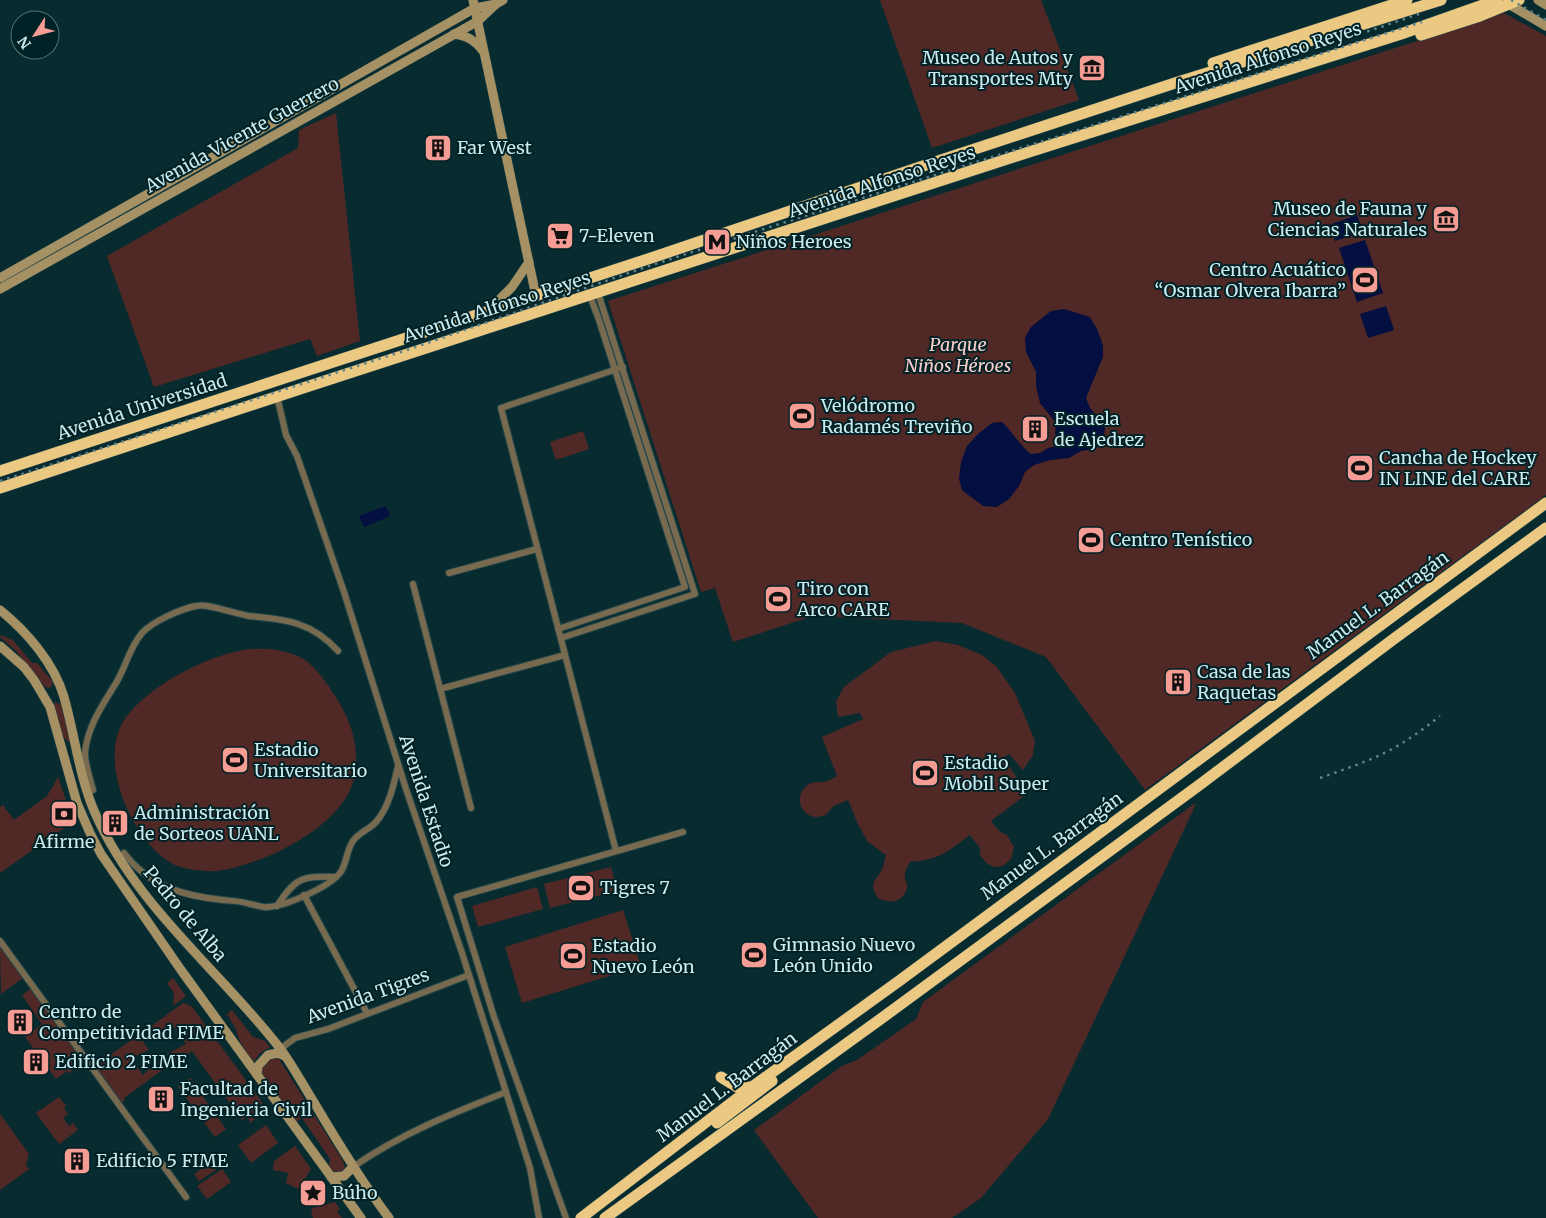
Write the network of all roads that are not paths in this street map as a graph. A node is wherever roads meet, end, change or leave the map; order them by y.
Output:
1 (1407, 0) edge
2 (1441, 0) edge
3 (1538, 0) edge
4 (1507, 1) edge
5 (500, 2) edge
6 (474, 4) edge
7 (1546, 5) edge
8 (478, 21) junction
9 (1546, 26) edge
10 (454, 34) junction
11 (485, 54) junction
12 (1175, 83) junction
13 (1145, 115) junction
14 (816, 203) junction
15 (851, 210) junction
16 (529, 262) junction
17 (0, 278) edge
18 (0, 289) edge
19 (594, 294) junction
20 (536, 296) junction
21 (519, 301) junction
22 (568, 302) junction
23 (488, 311) junction
24 (623, 367) junction
25 (616, 370) junction
26 (294, 375) joint
27 (277, 396) junction
28 (215, 401) junction
29 (640, 421) junction
30 (633, 424) junction
31 (164, 433) junction
32 (0, 472) edge
33 (0, 488) edge
34 (1546, 503) edge
35 (1546, 528) edge
36 (538, 549) junction
37 (449, 573) dead end
38 (413, 584) dead end
39 (0, 610) edge
40 (558, 629) junction
41 (561, 638) junction
42 (0, 646) edge
43 (338, 651) dead end
44 (565, 655) junction
45 (440, 689) junction
46 (62, 692) junction
47 (46, 699) junction
48 (398, 765) junction
49 (93, 790) dead end
50 (472, 808) dead end
51 (683, 832) dead end
52 (616, 851) junction
53 (124, 853) dead end
54 (336, 877) junction
55 (304, 895) junction
56 (277, 906) junction
57 (0, 941) edge
58 (469, 975) junction
59 (367, 1013) junction
60 (283, 1053) junction
61 (789, 1061) junction
62 (257, 1076) junction
63 (721, 1077) dead end
64 (752, 1087) junction
65 (506, 1092) junction
66 (673, 1148) junction
67 (353, 1167) junction
68 (331, 1178) junction
69 (186, 1197) dead end
70 (361, 1218) edge
71 (388, 1218) edge
72 (538, 1218) edge
73 (566, 1218) edge
74 (581, 1218) edge
75 (605, 1218) edge

1 - 12 highway
2 - 12 highway, Avenida Alfonso Reyes
3 - 7 street
4 - 9 street
4 - 13 highway, Avenida Alfonso Reyes
4 - 13 highway
5 - 6 street, Avenida Vicente Guerrero
5 - 8 street, Avenida Vicente Guerrero
6 - 8 street
6 - 17 street, Avenida Vicente Guerrero
8 - 10 street, Avenida Vicente Guerrero
8 - 11 street
10 - 11 street
10 - 18 street, Avenida Vicente Guerrero
11 - 16 street
12 - 14 highway, Avenida Alfonso Reyes
13 - 15 highway, Avenida Alfonso Reyes
14 - 15 highway
14 - 20 highway, Avenida Alfonso Reyes
15 - 19 highway, Avenida Alfonso Reyes
16 - 20 street
16 - 23 street
19 - 22 highway, Avenida Alfonso Reyes
19 - 24 street
19 - 25 street
20 - 21 highway, Avenida Alfonso Reyes
21 - 22 highway
21 - 23 highway, Avenida Alfonso Reyes
22 - 27 highway, Avenida Alfonso Reyes
23 - 26 highway, Avenida Alfonso Reyes
24 - 25 street
24 - 29 street
25 - 30 street
25 - 36 street
26 - 28 highway, Avenida Universidad
27 - 31 highway, Avenida Universidad
27 - 48 street, Avenida Estadio
28 - 31 highway
28 - 32 highway, Avenida Universidad
29 - 30 street
29 - 41 street
30 - 40 street
31 - 33 highway, Avenida Universidad
34 - 61 highway, Manuel L. Barragán
35 - 75 highway, Manuel L. Barragán
36 - 37 street
36 - 40 street
38 - 45 street
39 - 46 street, Pedro de Alba
40 - 41 street
41 - 44 street
42 - 47 street, Pedro de Alba
43 - 49 street
44 - 45 street
44 - 52 street
45 - 50 street
46 - 47 street
46 - 60 street, Pedro de Alba
47 - 62 street, Pedro de Alba
48 - 54 street
48 - 58 street, Avenida Estadio
51 - 52 street
52 - 73 street
53 - 56 street
54 - 55 street
54 - 56 street
55 - 56 street
55 - 59 street
57 - 69 street
58 - 59 street, Avenida Tigres
58 - 65 street, Avenida Estadio
59 - 60 street, Avenida Tigres
60 - 62 street
60 - 67 street, Pedro de Alba
61 - 64 highway, Manuel L. Barragán
61 - 66 highway
62 - 68 street, Pedro de Alba
63 - 64 highway
64 - 66 highway, Manuel L. Barragán
65 - 67 street
65 - 72 street, Avenida Estadio
66 - 74 highway, Manuel L. Barragán
67 - 68 street
67 - 71 street, Pedro de Alba
68 - 70 street, Pedro de Alba

